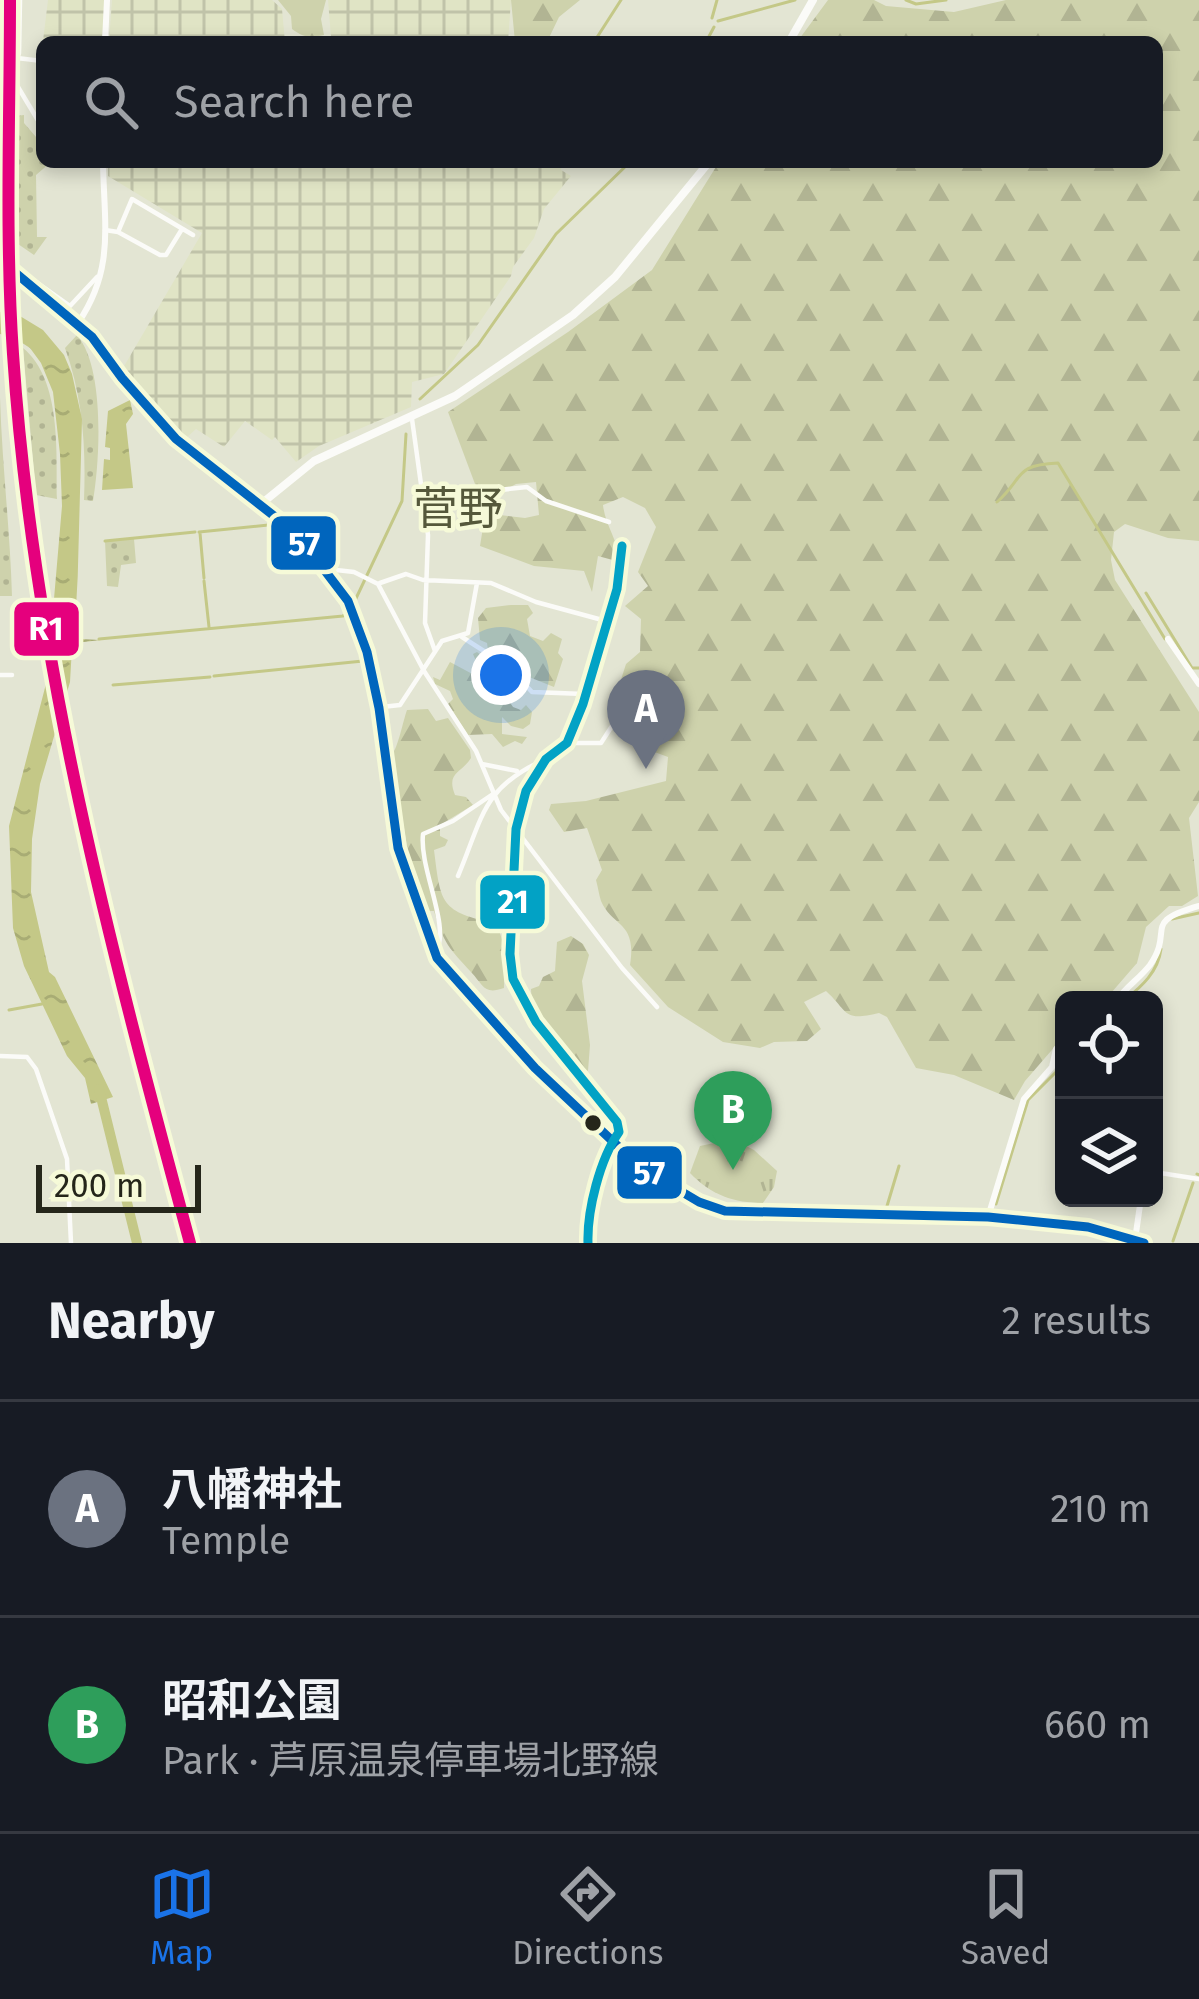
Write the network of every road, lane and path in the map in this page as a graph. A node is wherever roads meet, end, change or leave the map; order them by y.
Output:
1 (20, 0) edge
2 (107, 0) edge
3 (813, 0) edge
4 (105, 36) edge
5 (792, 36) edge
6 (17, 58) junction
7 (36, 60) edge
8 (36, 118) edge
9 (103, 168) edge
10 (704, 168) edge
11 (182, 229) junction
12 (105, 230) junction
13 (118, 232) junction
14 (193, 235) dead end
15 (0, 260) edge
16 (104, 268) junction
17 (25, 274) dead end
18 (78, 323) junction
19 (412, 419) junction
20 (425, 498) junction
21 (261, 503) junction
22 (610, 522) dead end
23 (622, 545) dead end
24 (327, 569) junction
25 (423, 580) junction
26 (477, 583) junction
27 (378, 584) junction
28 (606, 620) junction
29 (462, 637) junction
30 (1168, 639) dead end
31 (435, 650) junction
32 (424, 671) junction
33 (12, 675) dead end
34 (0, 676) edge
35 (1199, 684) edge
36 (584, 694) junction
37 (379, 708) junction
38 (630, 710) dead end
39 (567, 743) junction
40 (546, 759) junction
41 (482, 764) junction
42 (518, 771) junction
43 (493, 794) junction
44 (516, 829) junction
45 (458, 876) dead end
46 (1199, 906) edge
47 (434, 953) junction
48 (1125, 991) edge
49 (657, 1007) dead end
50 (1055, 1054) edge
51 (0, 1056) edge
52 (612, 1141) junction
53 (1163, 1173) edge
54 (1199, 1179) edge
55 (1141, 1207) edge
56 (988, 1217) junction
57 (1140, 1242) edge
58 (71, 1243) edge
59 (588, 1243) edge

1 - 6 street
2 - 4 street
3 - 5 main road
6 - 7 street
6 - 8 street
9 - 12 street
10 - 19 main road
11 - 13 street
11 - 13 street
11 - 14 street
12 - 13 street
12 - 16 street
15 - 18 main road
16 - 17 street
16 - 18 street
18 - 21 main road
19 - 20 street
19 - 21 main road
20 - 22 street
20 - 25 street
21 - 24 main road
23 - 28 street
24 - 27 street
24 - 37 main road
25 - 26 street
25 - 27 street
25 - 31 street
26 - 28 street
26 - 29 street
27 - 32 street
28 - 36 street
29 - 31 street
29 - 36 street
30 - 35 street
31 - 32 street
32 - 37 street
32 - 41 street
33 - 34 street
36 - 39 street
37 - 47 main road
38 - 39 street
39 - 40 street
40 - 42 street
40 - 44 street
41 - 42 street
41 - 43 street
42 - 43 street
43 - 44 street
43 - 45 street
43 - 47 street
44 - 49 street
44 - 52 street
46 - 48 street
47 - 52 main road
50 - 56 street
51 - 58 street
52 - 56 main road
52 - 59 street
53 - 54 street
55 - 57 street
56 - 57 main road

